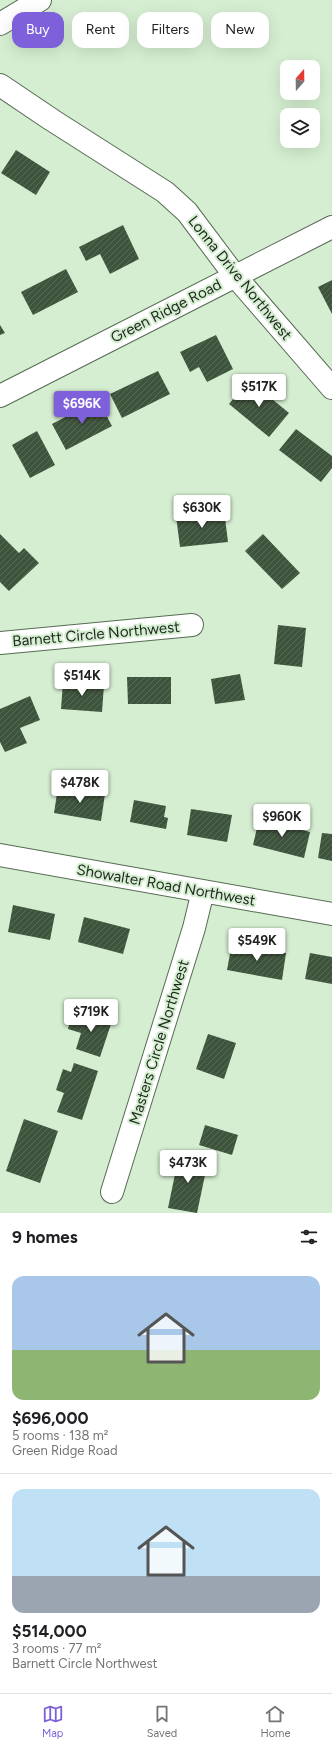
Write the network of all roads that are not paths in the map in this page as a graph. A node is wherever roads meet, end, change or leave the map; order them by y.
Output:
1 (40, 0) edge
2 (0, 24) edge
3 (0, 85) edge
4 (332, 227) edge
5 (235, 276) junction
6 (332, 388) edge
7 (0, 396) edge
8 (192, 625) dead end
9 (0, 643) edge
10 (0, 855) edge
11 (204, 891) junction
12 (332, 914) edge
13 (112, 1192) dead end

1 - 2 street
3 - 5 street, Lonna Drive Northwest
4 - 5 street, Green Ridge Road
5 - 6 street, Lonna Drive Northwest
5 - 7 street, Green Ridge Road
8 - 9 street, Barnett Circle Northwest
10 - 11 street, Showalter Road Northwest
11 - 12 street, Showalter Road Northwest
11 - 13 street, Masters Circle Northwest

